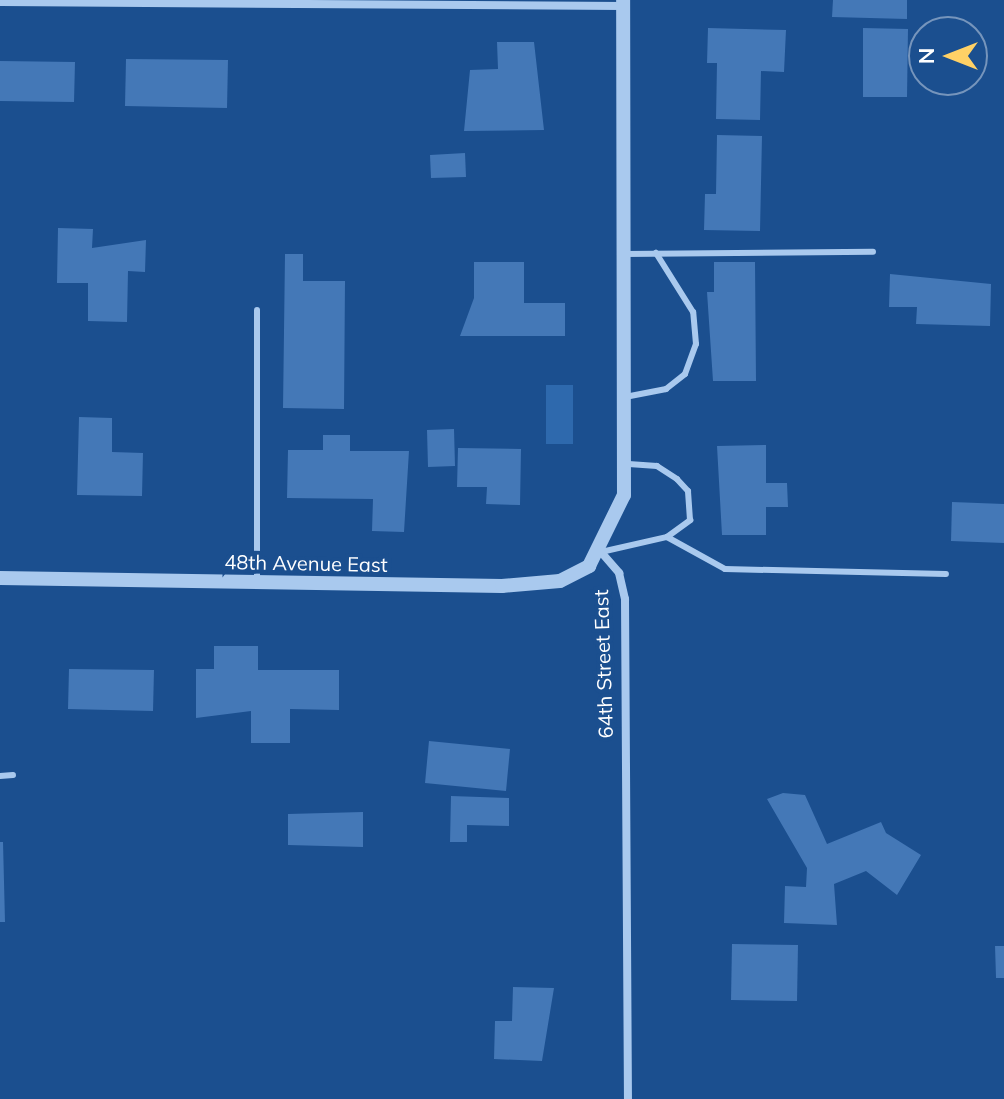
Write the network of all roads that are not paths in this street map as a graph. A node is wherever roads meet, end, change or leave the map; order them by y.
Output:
1 (0, 2) edge
2 (623, 3) edge
3 (873, 252) dead end
4 (656, 253) junction
5 (625, 254) junction
6 (257, 310) dead end
7 (625, 397) junction
8 (625, 464) junction
9 (667, 537) junction
10 (601, 552) junction
11 (946, 574) dead end
12 (0, 578) edge
13 (257, 582) junction
14 (13, 775) dead end
15 (0, 776) edge
16 (628, 1099) edge

1 - 2 street
2 - 5 street
3 - 4 lane
4 - 5 lane
4 - 7 lane
5 - 7 street
6 - 13 lane
7 - 8 street
8 - 9 lane
8 - 10 street
9 - 10 lane
9 - 11 lane
10 - 13 street, 48th Avenue East
10 - 16 street, 64th Street East
12 - 13 street, 48th Avenue East
14 - 15 lane

